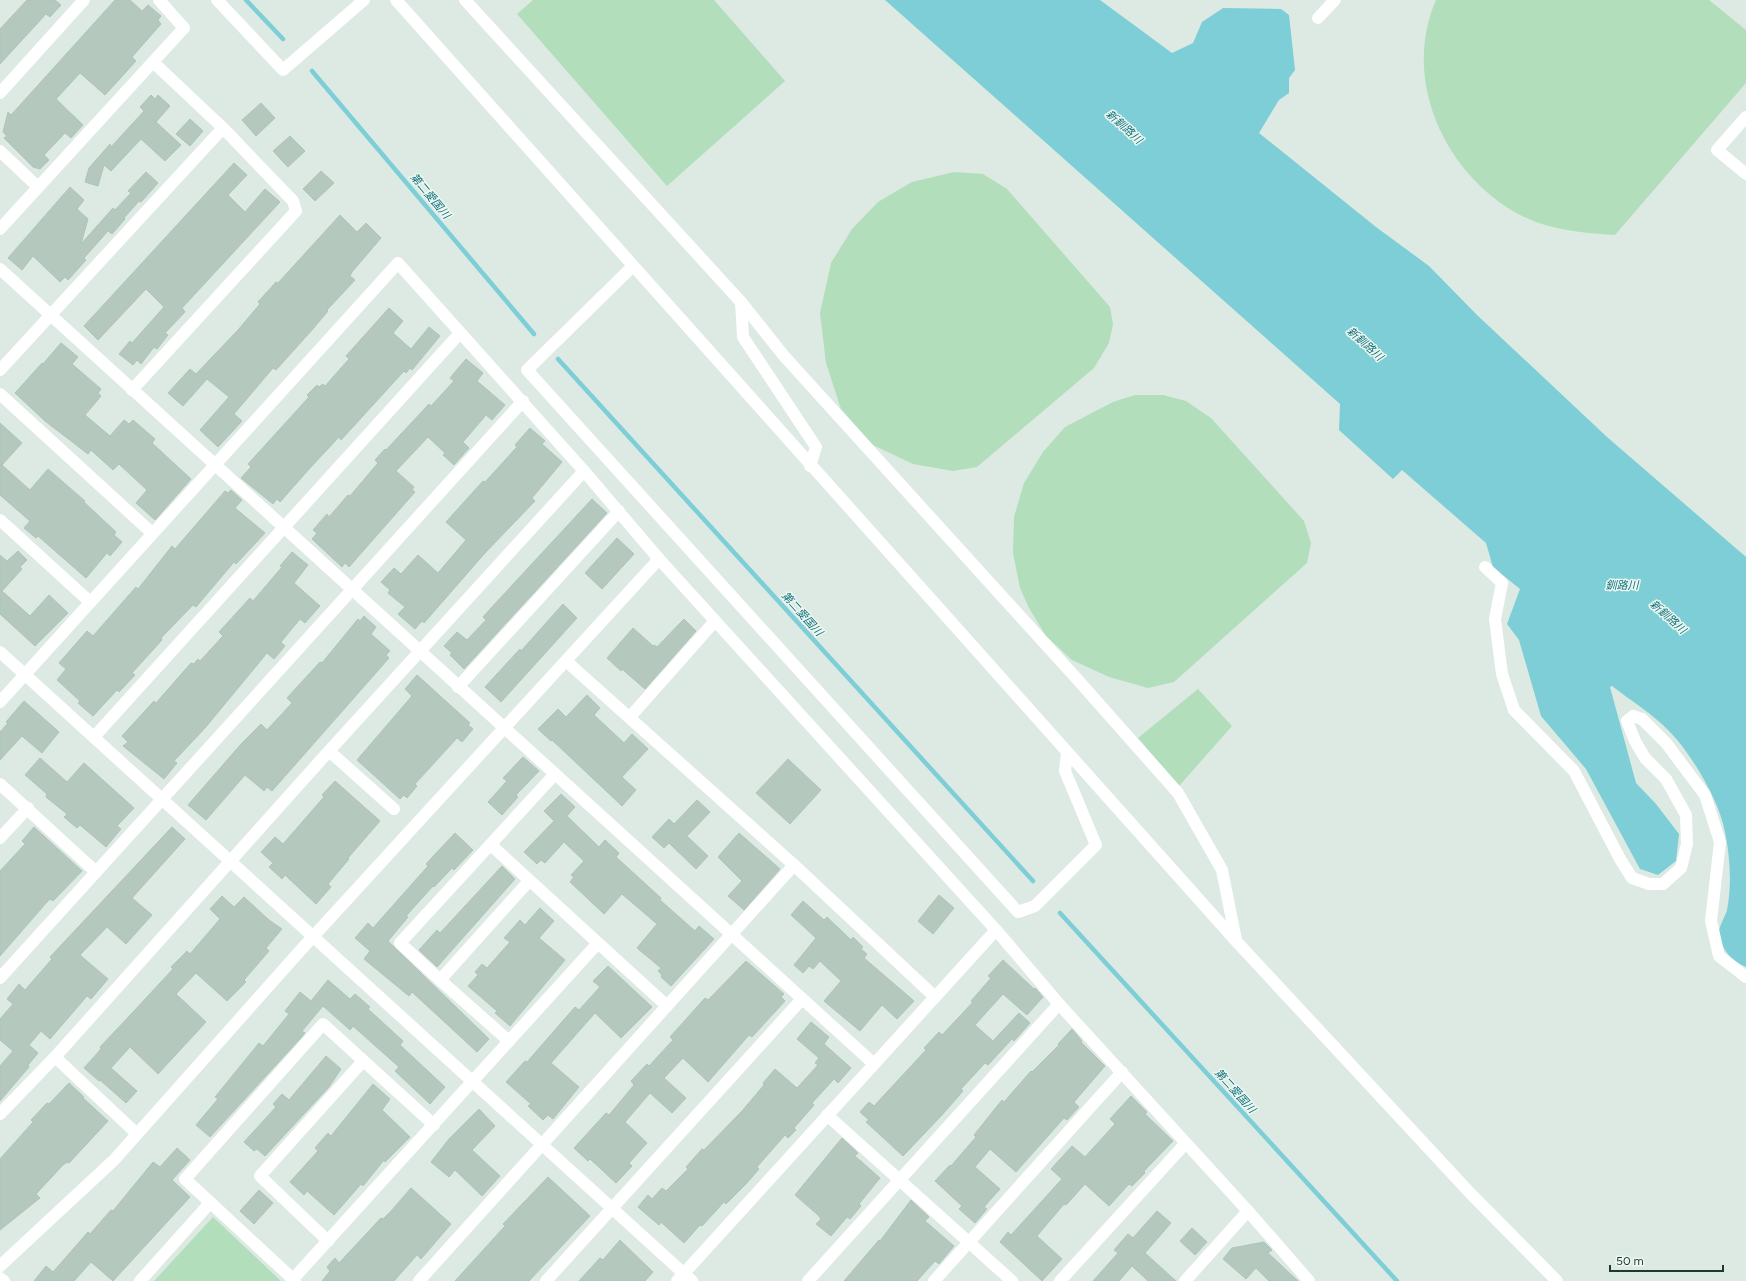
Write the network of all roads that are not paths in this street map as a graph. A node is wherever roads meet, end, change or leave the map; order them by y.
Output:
1 (84, 0) edge
2 (159, 0) edge
3 (217, 0) edge
4 (364, 0) edge
5 (396, 0) edge
6 (465, 0) edge
7 (1334, 0) edge
8 (1318, 18) dead end
9 (152, 62) junction
10 (0, 93) edge
11 (1746, 117) edge
12 (222, 128) junction
13 (0, 151) edge
14 (1746, 174) edge
15 (38, 187) junction
16 (0, 229) edge
17 (633, 266) junction
18 (0, 269) edge
19 (742, 302) junction
20 (49, 315) junction
21 (460, 333) junction
22 (0, 370) edge
23 (132, 390) junction
24 (0, 394) edge
25 (523, 401) junction
26 (214, 464) junction
27 (810, 466) junction
28 (584, 471) junction
29 (619, 512) junction
30 (0, 520) edge
31 (283, 527) junction
32 (152, 533) junction
33 (659, 559) junction
34 (1485, 567) dead end
35 (352, 589) junction
36 (90, 602) junction
37 (715, 621) junction
38 (420, 651) junction
39 (0, 652) edge
40 (566, 661) junction
41 (25, 674) junction
42 (458, 686) junction
43 (0, 702) edge
44 (630, 717) junction
45 (505, 729) junction
46 (94, 737) junction
47 (329, 751) junction
48 (1067, 753) junction
49 (555, 774) junction
50 (0, 784) edge
51 (162, 798) junction
52 (28, 808) junction
53 (394, 809) dead end
54 (0, 838) edge
55 (490, 845) junction
56 (230, 861) junction
57 (794, 865) junction
58 (96, 872) junction
59 (530, 881) junction
60 (996, 930) junction
61 (732, 935) junction
62 (314, 937) junction
63 (1236, 941) junction
64 (598, 943) junction
65 (1746, 977) edge
66 (0, 978) edge
67 (440, 980) junction
68 (935, 997) junction
69 (802, 999) junction
70 (1059, 1004) junction
71 (667, 1006) junction
72 (509, 1041) junction
73 (55, 1056) junction
74 (363, 1061) junction
75 (874, 1064) junction
76 (1122, 1072) junction
77 (472, 1082) junction
78 (0, 1114) edge
79 (827, 1115) junction
80 (434, 1125) junction
81 (137, 1134) junction
82 (1185, 1144) junction
83 (542, 1145) junction
84 (900, 1179) junction
85 (209, 1204) junction
86 (612, 1209) junction
87 (1248, 1211) junction
88 (328, 1241) junction
89 (970, 1242) junction
90 (0, 1266) edge
91 (0, 1278) edge
92 (684, 1278) edge
93 (294, 1280) edge
94 (4, 1281) edge
95 (140, 1281) edge
96 (420, 1281) edge
97 (546, 1281) edge
98 (808, 1281) edge
99 (934, 1281) edge
100 (1012, 1281) edge
101 (1060, 1281) edge
102 (1185, 1281) edge
103 (1309, 1281) edge
104 (1557, 1281) edge

1 - 10 street
2 - 9 street
3 - 4 street
5 - 17 street
6 - 19 street
7 - 8 street
9 - 12 street
9 - 15 street
11 - 14 street
12 - 20 street
12 - 23 street
13 - 15 street
15 - 16 street
17 - 27 street
17 - 48 street
18 - 20 street
19 - 27 street
19 - 63 street
20 - 22 street
20 - 23 street
21 - 25 street
21 - 26 street
21 - 31 street
23 - 26 street
24 - 32 street
25 - 28 street
25 - 35 street
26 - 31 street
26 - 32 street
27 - 48 street
28 - 29 street
28 - 38 street
29 - 33 street
29 - 42 street
30 - 36 street
31 - 35 street
31 - 46 street
32 - 36 street
33 - 37 street
33 - 40 street
34 - 65 street
35 - 38 street
35 - 51 street
36 - 41 street
37 - 44 street
37 - 60 street
38 - 42 street
38 - 47 street
39 - 41 street
40 - 44 street
40 - 45 street
41 - 43 street
41 - 46 street
42 - 45 street
44 - 57 street
45 - 49 street
45 - 62 street
46 - 51 street
47 - 53 street
47 - 56 street
48 - 63 street
49 - 55 street
49 - 61 street
50 - 52 street
51 - 56 street
51 - 58 street
52 - 54 street
52 - 58 street
55 - 59 street
55 - 67 street
56 - 62 street
56 - 73 street
57 - 61 street
57 - 68 street
58 - 66 street
59 - 64 street
59 - 67 street
60 - 68 street
60 - 70 street
61 - 69 street
61 - 71 street
62 - 77 street
62 - 81 street
63 - 104 street
64 - 71 street
64 - 72 street
67 - 72 street
68 - 75 street
69 - 75 street
69 - 86 street
70 - 76 street
70 - 84 street
71 - 83 street
72 - 77 street
73 - 78 street
73 - 81 street
74 - 80 street
74 - 85 street
74 - 88 street
75 - 79 street
76 - 82 street
76 - 89 street
77 - 80 street
77 - 83 street
79 - 84 street
79 - 92 street
80 - 88 street
81 - 90 street
82 - 87 street
82 - 101 street
83 - 86 street
83 - 96 street
84 - 89 street
84 - 98 street
85 - 93 street
85 - 95 street
86 - 92 street
86 - 97 street
87 - 102 street
87 - 103 street
88 - 93 street
89 - 99 street
89 - 100 street
91 - 94 street

